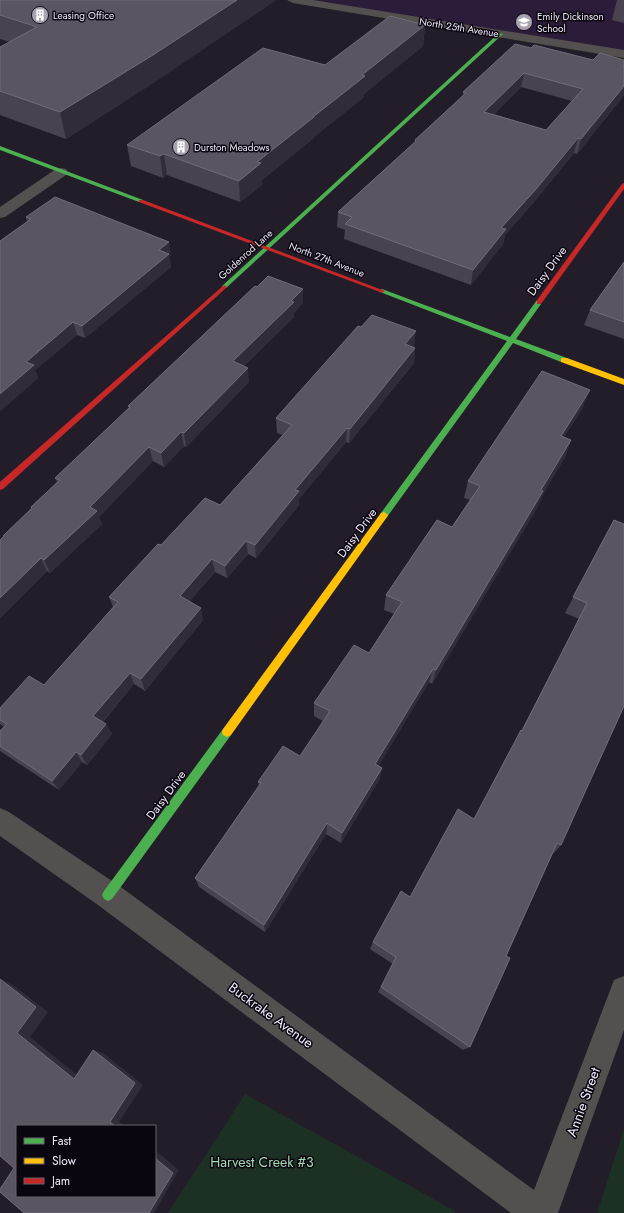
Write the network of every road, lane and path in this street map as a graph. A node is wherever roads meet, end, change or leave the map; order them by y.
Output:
1 (293, 0) edge
2 (502, 34) junction
3 (624, 54) edge
4 (0, 148) edge
5 (61, 172) junction
6 (624, 185) edge
7 (0, 214) edge
8 (268, 248) junction
9 (511, 341) junction
10 (624, 382) edge
11 (0, 487) edge
12 (0, 821) edge
13 (108, 895) junction
14 (624, 990) edge
15 (538, 1213) edge
16 (542, 1213) edge

1 - 2 street, North 25th Avenue
2 - 3 street, North 25th Avenue
2 - 8 street, Goldenrod Lane
4 - 5 street, North 27th Avenue
5 - 7 street
5 - 8 street, North 27th Avenue
6 - 9 street, Daisy Drive
8 - 9 street, North 27th Avenue
8 - 11 street, Goldenrod Lane
9 - 10 street, North 27th Avenue
9 - 13 street, Daisy Drive
12 - 13 street, Buckrake Avenue
13 - 15 street, Buckrake Avenue
14 - 16 street, Annie Street

